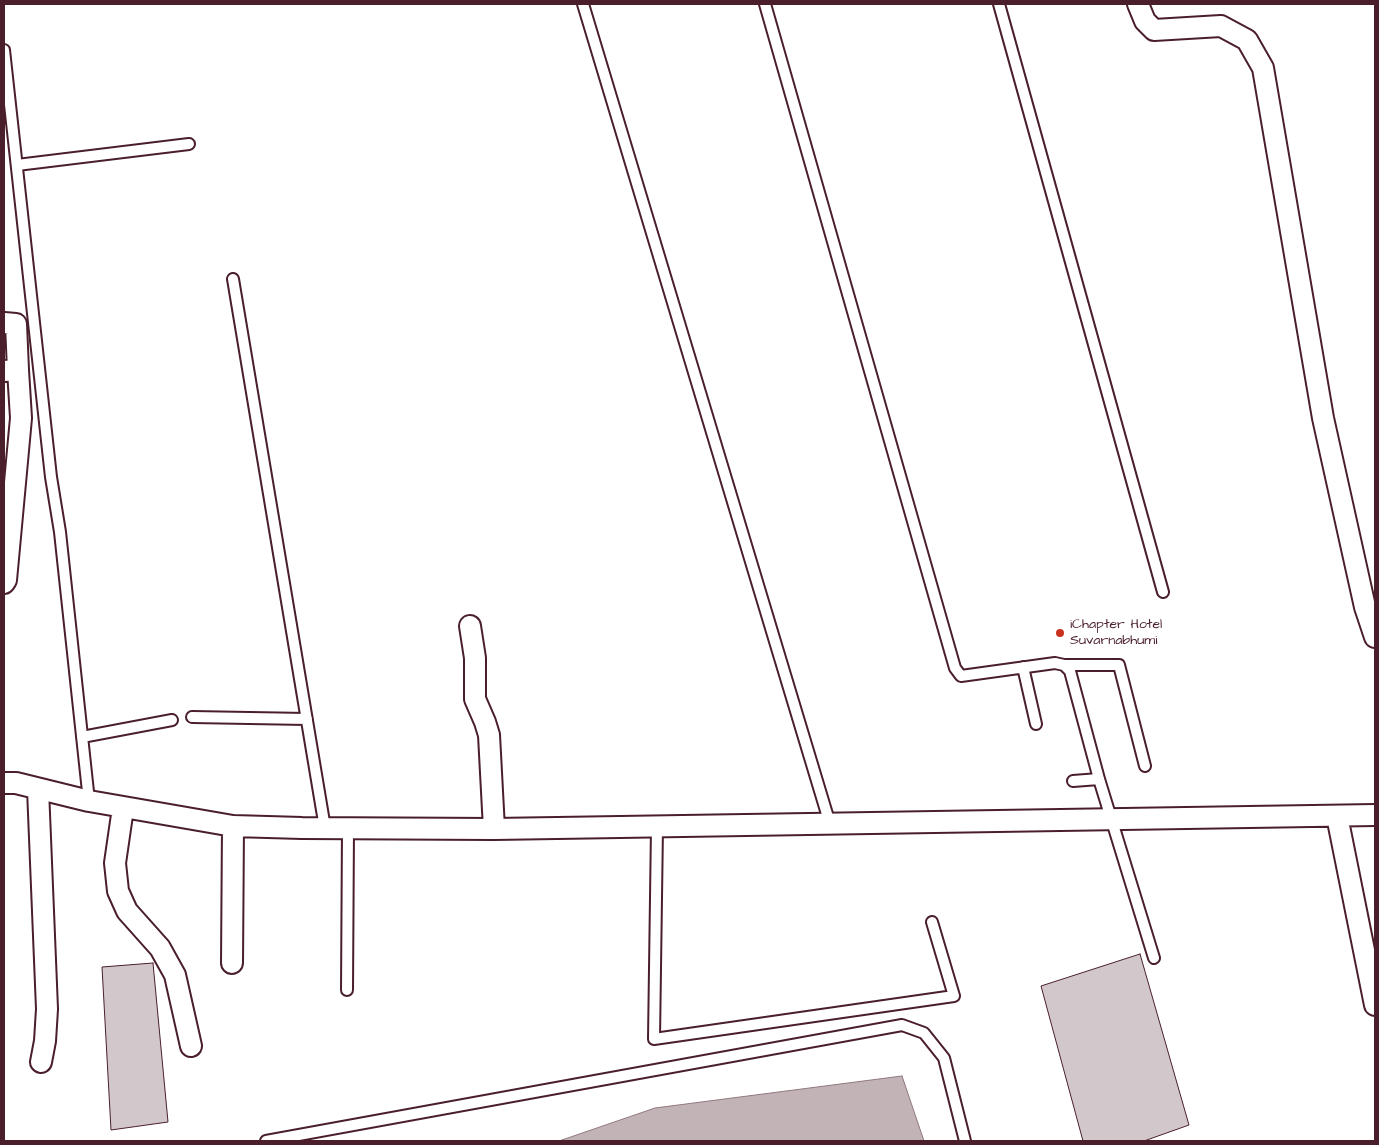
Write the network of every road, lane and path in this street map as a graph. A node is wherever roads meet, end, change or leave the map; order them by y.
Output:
1 (583, 4) edge
2 (765, 4) edge
3 (999, 4) edge
4 (1138, 4) edge
5 (4, 50) edge
6 (189, 144) dead end
7 (17, 165) junction
8 (233, 279) dead end
9 (4, 323) edge
10 (11, 370) edge
11 (4, 583) edge
12 (1163, 592) dead end
13 (470, 626) dead end
14 (1375, 636) edge
15 (1064, 665) junction
16 (1023, 667) junction
17 (192, 717) dead end
18 (307, 719) junction
19 (172, 720) dead end
20 (1036, 724) dead end
21 (82, 737) junction
22 (1145, 766) dead end
23 (1099, 779) junction
24 (1073, 781) dead end
25 (4, 783) edge
26 (38, 789) junction
27 (89, 801) junction
28 (123, 808) junction
29 (1375, 815) edge
30 (1337, 816) junction
31 (1112, 820) junction
32 (830, 824) junction
33 (233, 826) junction
34 (657, 827) junction
35 (325, 828) junction
36 (348, 829) junction
37 (494, 830) junction
38 (932, 922) dead end
39 (1154, 958) dead end
40 (232, 963) dead end
41 (347, 990) dead end
42 (1375, 1005) edge
43 (191, 1046) dead end
44 (41, 1062) dead end
45 (266, 1141) edge
46 (965, 1141) edge

1 - 32 lane
2 - 16 lane
3 - 12 lane
4 - 14 street
5 - 7 lane
6 - 7 lane
7 - 21 lane
8 - 18 lane
9 - 10 street
10 - 11 street
13 - 37 street
15 - 16 lane
15 - 22 lane
15 - 23 lane
16 - 20 lane
17 - 18 lane
18 - 35 lane
19 - 21 lane
21 - 27 lane
23 - 24 lane
23 - 31 lane
25 - 26 street
26 - 27 street
26 - 44 street
27 - 28 street
28 - 33 street
28 - 43 street
29 - 30 street
30 - 31 street
30 - 42 street
31 - 32 street
31 - 39 lane
32 - 34 street
33 - 35 street
33 - 40 street
34 - 37 street
34 - 38 lane
35 - 36 street
36 - 37 street
36 - 41 lane
45 - 46 lane

